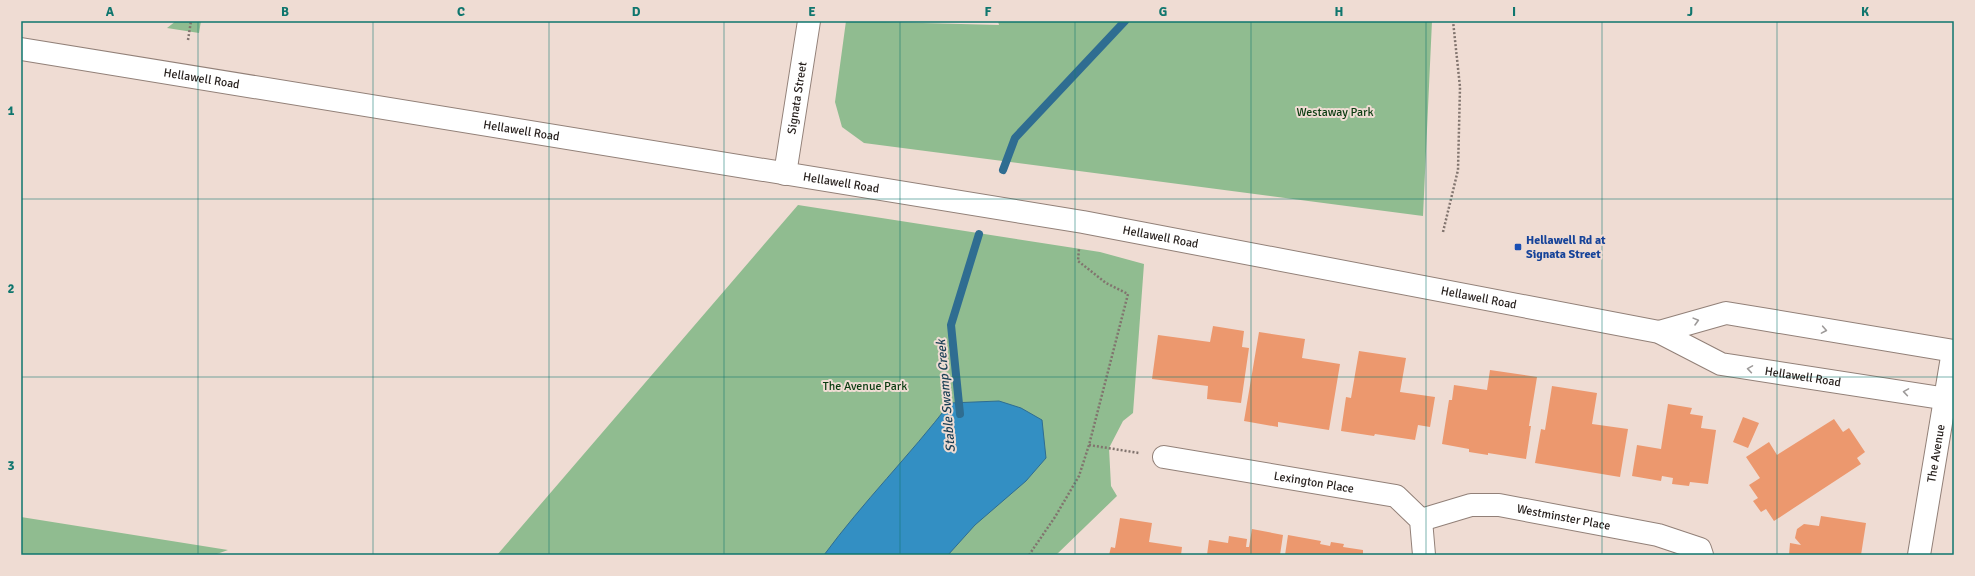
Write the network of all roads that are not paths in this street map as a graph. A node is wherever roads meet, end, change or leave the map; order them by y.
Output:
1 (809, 21) edge
2 (21, 49) edge
3 (785, 174) junction
4 (1658, 332) junction
5 (1953, 351) edge
6 (1950, 399) edge
7 (1164, 457) road end
8 (1421, 520) junction
9 (1424, 555) edge
10 (1702, 555) edge
11 (1919, 555) edge

1 - 3 street, Signata Street
2 - 3 street, Hellawell Road
3 - 4 street, Hellawell Road
4 -> 5 street, Hellawell Road
6 -> 4 street, Hellawell Road
5 - 6 street, The Avenue
6 - 11 street, The Avenue
7 - 8 street, Lexington Place
8 - 9 street
8 - 10 street, Westminster Place

